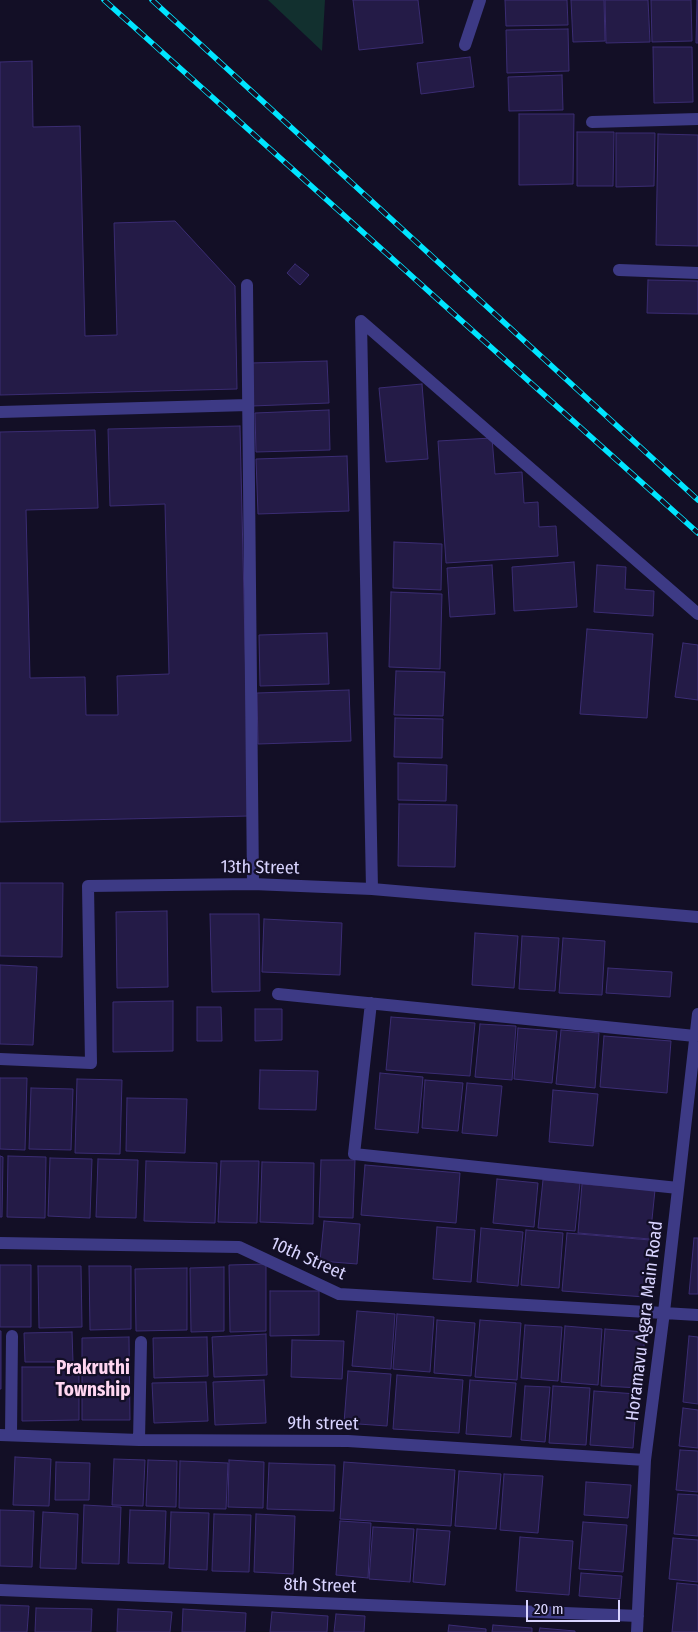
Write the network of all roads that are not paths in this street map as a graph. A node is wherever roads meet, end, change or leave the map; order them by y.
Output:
1 (480, 0) edge
2 (465, 45) dead end
3 (698, 119) edge
4 (592, 122) dead end
5 (618, 270) dead end
6 (698, 273) edge
7 (247, 285) dead end
8 (248, 405) junction
9 (0, 412) edge
10 (698, 614) edge
11 (253, 884) junction
12 (372, 890) junction
13 (698, 917) edge
14 (278, 994) dead end
15 (371, 1004) junction
16 (698, 1014) edge
17 (696, 1036) junction
18 (0, 1059) edge
19 (678, 1188) junction
20 (0, 1243) edge
21 (664, 1312) junction
22 (698, 1315) edge
23 (12, 1336) dead end
24 (141, 1342) dead end
25 (5, 1435) edge
26 (139, 1440) junction
27 (645, 1460) junction
28 (0, 1590) edge
29 (638, 1616) junction
30 (637, 1632) edge

1 - 2 street
3 - 4 street
5 - 6 street
7 - 8 street
8 - 9 street
8 - 11 street
10 - 12 street
11 - 12 street, 13th Street
11 - 18 street, 13th Street
12 - 13 street, 13th Street
14 - 15 street
15 - 17 street
15 - 19 street
16 - 17 street, Horamavu Agara Main Road
17 - 19 street, Horamavu Agara Main Road
19 - 21 street, Horamavu Agara Main Road
20 - 21 street, 10th Street
21 - 22 street, 10th Street
21 - 27 street, Horamavu Agara Main Road
23 - 25 street
24 - 26 street
25 - 26 street, 9th street
26 - 27 street, 9th street
27 - 29 street, Horamavu Agara Main Road
28 - 29 street, 8th Street
29 - 30 street, Horamavu Agara Main Road

